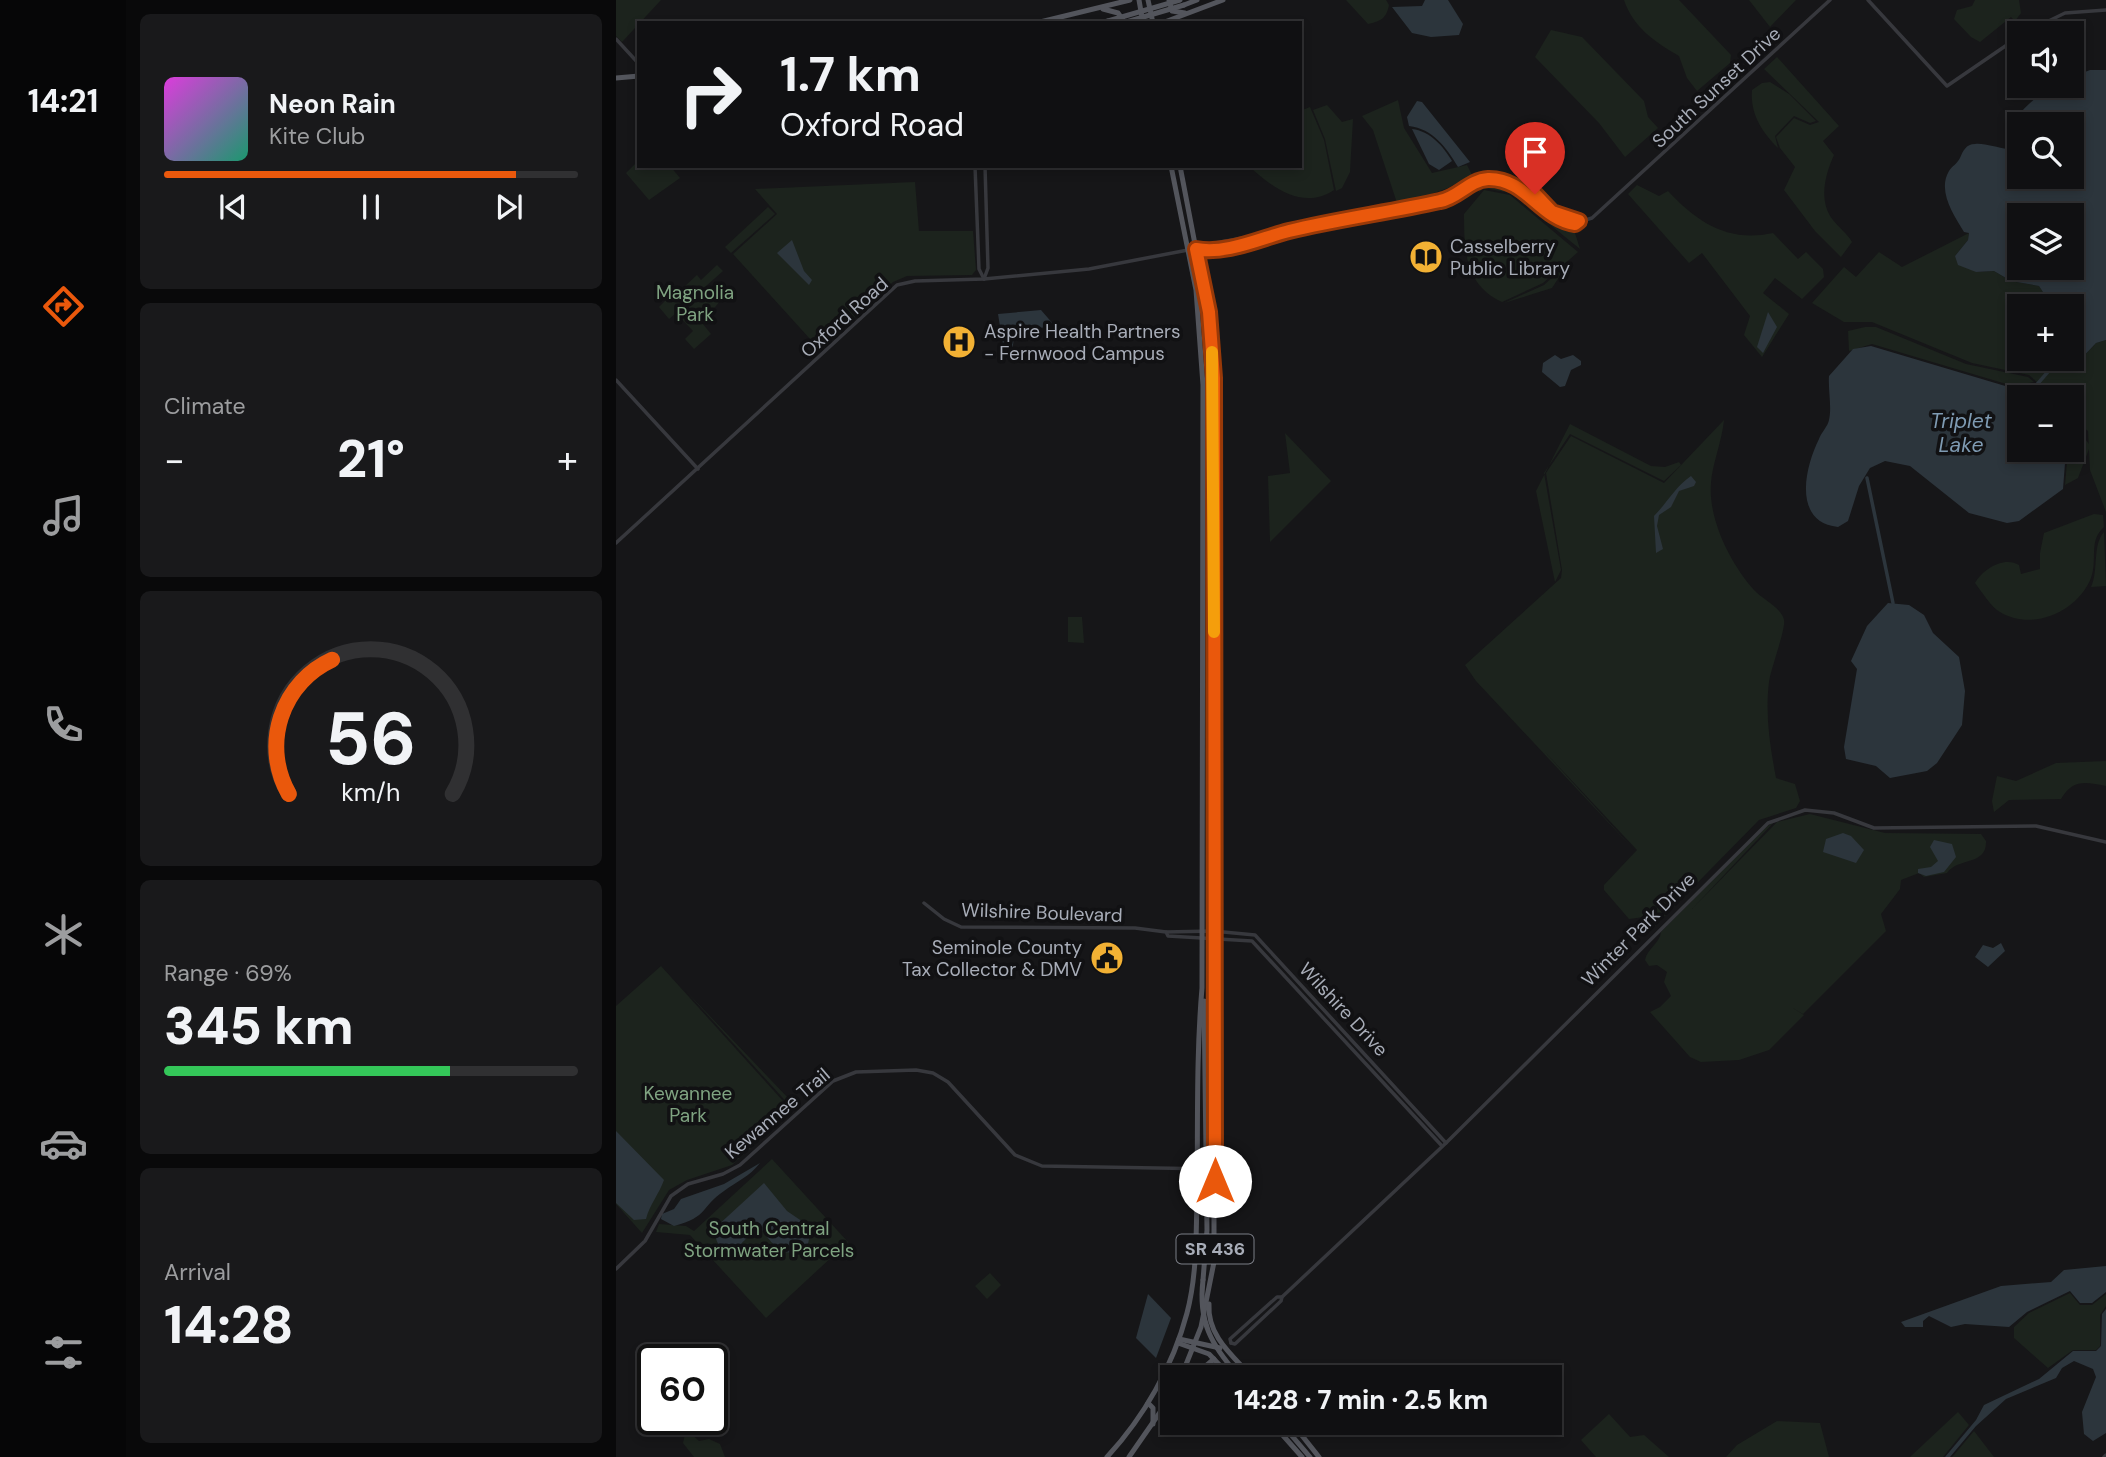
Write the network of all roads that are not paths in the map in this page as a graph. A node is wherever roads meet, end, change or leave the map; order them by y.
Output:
1 (1130, 0) edge
2 (1139, 0) edge
3 (1148, 0) edge
4 (1169, 0) edge
5 (1197, 0) edge
6 (1223, 0) edge
7 (1830, 0) edge
8 (1867, 0) edge
9 (1182, 2) edge
10 (1099, 8) junction
11 (2106, 10) edge
12 (1193, 13) junction
13 (1044, 21) edge
14 (1108, 21) edge
15 (1123, 21) edge
16 (1130, 21) edge
17 (1143, 21) edge
18 (1153, 21) edge
19 (1168, 21) edge
20 (2049, 21) edge
21 (616, 39) edge
22 (2007, 45) edge
23 (637, 62) edge
24 (637, 76) edge
25 (616, 78) edge
26 (975, 168) edge
27 (985, 168) edge
28 (1171, 168) edge
29 (1180, 168) edge
30 (1620, 195) joint
31 (977, 228) junction
32 (987, 228) junction
33 (1196, 249) junction
34 (1188, 250) junction
35 (984, 279) junction
36 (1202, 336) junction
37 (1212, 348) junction
38 (1202, 352) junction
39 (1213, 371) junction
40 (616, 380) edge
41 (698, 468) junction
42 (616, 543) edge
43 (1203, 597) junction
44 (1214, 612) junction
45 (1203, 617) junction
46 (1214, 628) junction
47 (1203, 772) junction
48 (1213, 800) junction
49 (1203, 803) junction
50 (1213, 822) junction
51 (2106, 842) edge
52 (924, 903) dead end
53 (1202, 934) junction
54 (1213, 934) junction
55 (1245, 935) junction
56 (1202, 988) junction
57 (1357, 1044) junction
58 (1353, 1049) junction
59 (1411, 1103) junction
60 (1407, 1108) junction
61 (1444, 1144) junction
62 (1197, 1169) junction
63 (1206, 1169) junction
64 (1215, 1169) junction
65 (616, 1269) edge
66 (1210, 1291) junction
67 (1179, 1341) junction
68 (1194, 1346) junction
69 (1226, 1349) junction
70 (1214, 1359) junction
71 (1186, 1365) edge
72 (1207, 1365) edge
73 (1220, 1365) edge
74 (1229, 1365) edge
75 (1241, 1365) edge
76 (1148, 1403) junction
77 (1160, 1414) edge
78 (1152, 1427) junction
79 (1283, 1435) edge
80 (1291, 1435) edge
81 (1302, 1435) edge
82 (1107, 1457) edge
83 (1129, 1457) edge
84 (1302, 1457) edge
85 (1310, 1457) edge
86 (1320, 1457) edge

1 - 10 main road
2 - 17 main road
3 - 18 main road
4 - 12 main road
5 - 9 main road
6 - 12 main road
7 - 30 street, South Sunset Drive
8 - 22 street
9 - 14 main road, bridge
9 - 16 main road, bridge
10 - 13 main road
10 - 15 main road
11 - 20 street
12 - 19 main road
21 - 23 street
24 - 25 main road
26 - 31 street
27 - 32 street
28 - 34 main road, SR 436
29 - 33 main road, SR 436
30 - 33 street, Oxford Road
31 - 32 street
31 - 35 street
32 - 35 street
33 - 34 street, Oxford Road
33 - 37 main road, SR 436
34 - 35 street, Oxford Road
34 - 36 main road, SR 436
35 - 41 street, Oxford Road
36 - 37 main road
36 - 38 main road, SR 436
37 - 39 main road, SR 436
38 - 39 main road
38 - 43 main road, SR 436
39 - 44 main road, SR 436
40 - 41 street
41 - 42 street, Oxford Road
43 - 44 main road
43 - 45 main road, SR 436
44 - 46 main road, SR 436
45 - 46 main road
45 - 47 main road, SR 436
46 - 48 main road, SR 436
47 - 48 main road
47 - 49 main road, SR 436
48 - 50 main road, SR 436
49 - 50 main road
49 - 53 main road, SR 436
50 - 54 main road, SR 436
51 - 61 street, Winter Park Drive
52 - 53 street, Wilshire Boulevard
53 - 54 street
53 - 56 main road, SR 436
54 - 55 street
54 - 64 main road, SR 436
55 - 57 street, Wilshire Drive
55 - 58 street, Wilshire Drive
56 - 62 main road, SR 436
56 - 63 main road
57 - 58 street
57 - 59 street, Wilshire Drive
58 - 60 street, Wilshire Drive
59 - 60 street
59 - 61 street, Wilshire Drive
60 - 61 street, Wilshire Drive
61 - 69 street, Winter Park Drive
62 - 63 street, Kewannee Trail
62 - 65 street, Kewannee Trail
62 - 67 main road, SR 436
63 - 64 street, Kewannee Trail
63 - 74 main road, bridge
64 - 66 main road, SR 436
66 - 68 main road, SR 436
66 - 69 main road
67 - 68 main road
67 - 76 main road, SR 436
68 - 69 main road
68 - 70 main road
68 - 71 main road, SR 436
69 - 70 street, Winter Park Drive
69 - 75 main road
70 - 72 main road, Winter Park Drive
70 - 73 main road
76 - 78 main road
76 - 82 main road, SR 436
77 - 78 main road
78 - 83 main road
79 - 84 main road
80 - 85 main road
81 - 86 main road

